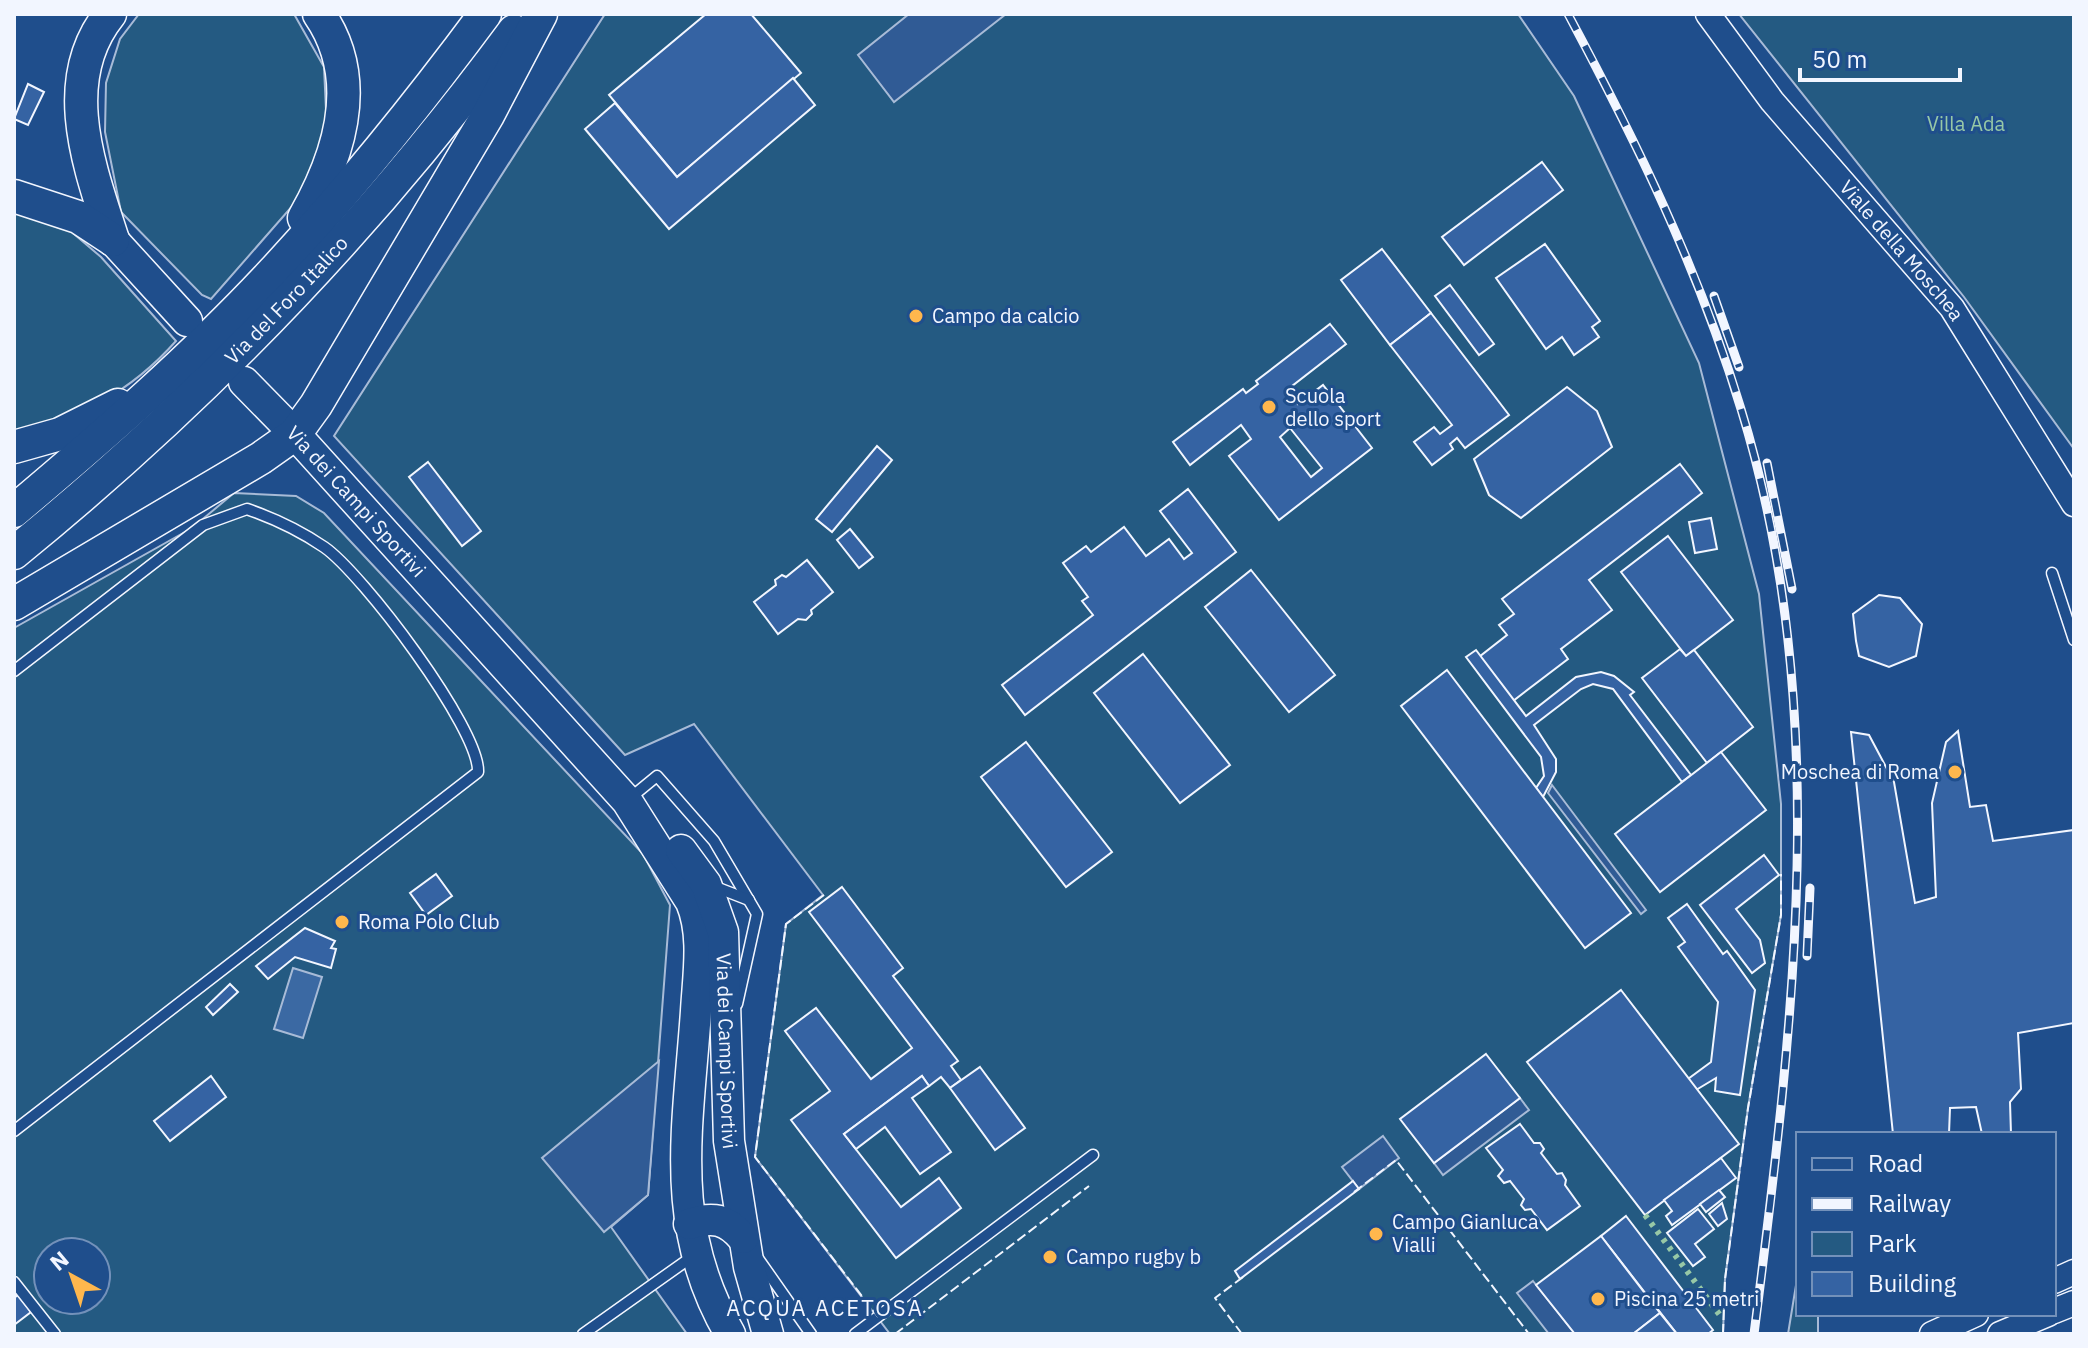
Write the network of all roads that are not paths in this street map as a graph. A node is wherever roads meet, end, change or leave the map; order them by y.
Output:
1 (110, 14) edge
2 (319, 14) edge
3 (485, 14) edge
4 (527, 14) edge
5 (541, 14) edge
6 (1708, 14) edge
7 (14, 196) edge
8 (113, 240) junction
9 (274, 271) junction
10 (187, 321) dead end
11 (183, 360) junction
12 (244, 382) dead end
13 (295, 434) junction
14 (14, 447) edge
15 (2074, 504) edge
16 (14, 511) edge
17 (14, 553) edge
18 (2052, 573) dead end
19 (14, 604) edge
20 (2074, 640) edge
21 (14, 671) edge
22 (627, 801) junction
23 (674, 873) junction
24 (734, 873) junction
25 (713, 886) junction
26 (749, 900) junction
27 (725, 1053) junction
28 (14, 1131) edge
29 (1093, 1155) dead end
30 (689, 1224) junction
31 (743, 1238) junction
32 (695, 1255) junction
33 (14, 1282) edge
34 (1972, 1316) edge
35 (2043, 1316) edge
36 (55, 1334) edge
37 (583, 1334) edge
38 (730, 1334) edge
39 (768, 1334) edge
40 (811, 1334) edge
41 (855, 1334) edge
42 (1932, 1334) edge
43 (2000, 1334) edge

1 - 8 highway
2 - 9 highway
3 - 9 highway, Via del Foro Italico
4 - 17 highway, Via del Foro Italico
5 - 13 highway
6 - 15 street, Viale della Moschea
7 - 8 highway
8 - 10 main road
9 - 11 highway, Via del Foro Italico
11 - 14 highway
11 - 16 highway, Via del Foro Italico
12 - 13 main road, Via dei Campi Sportivi
13 - 19 highway
13 - 22 main road, Via dei Campi Sportivi
18 - 20 lane
21 - 28 lane
22 - 23 main road, Via dei Campi Sportivi
22 - 24 lane
22 - 25 main road, Via dei Campi Sportivi
23 - 25 lane
23 - 30 main road, Via dei Campi Sportivi
24 - 25 lane
24 - 26 lane
25 - 26 lane
25 - 27 main road, Via dei Campi Sportivi
26 - 27 lane
27 - 31 main road, Via dei Campi Sportivi
29 - 41 lane
30 - 31 main road
30 - 32 main road, Via dei Campi Sportivi
31 - 39 main road, Via dei Campi Sportivi
31 - 40 lane
32 - 37 lane
32 - 38 main road, Via dei Campi Sportivi
33 - 36 lane
34 - 42 street
35 - 43 street

